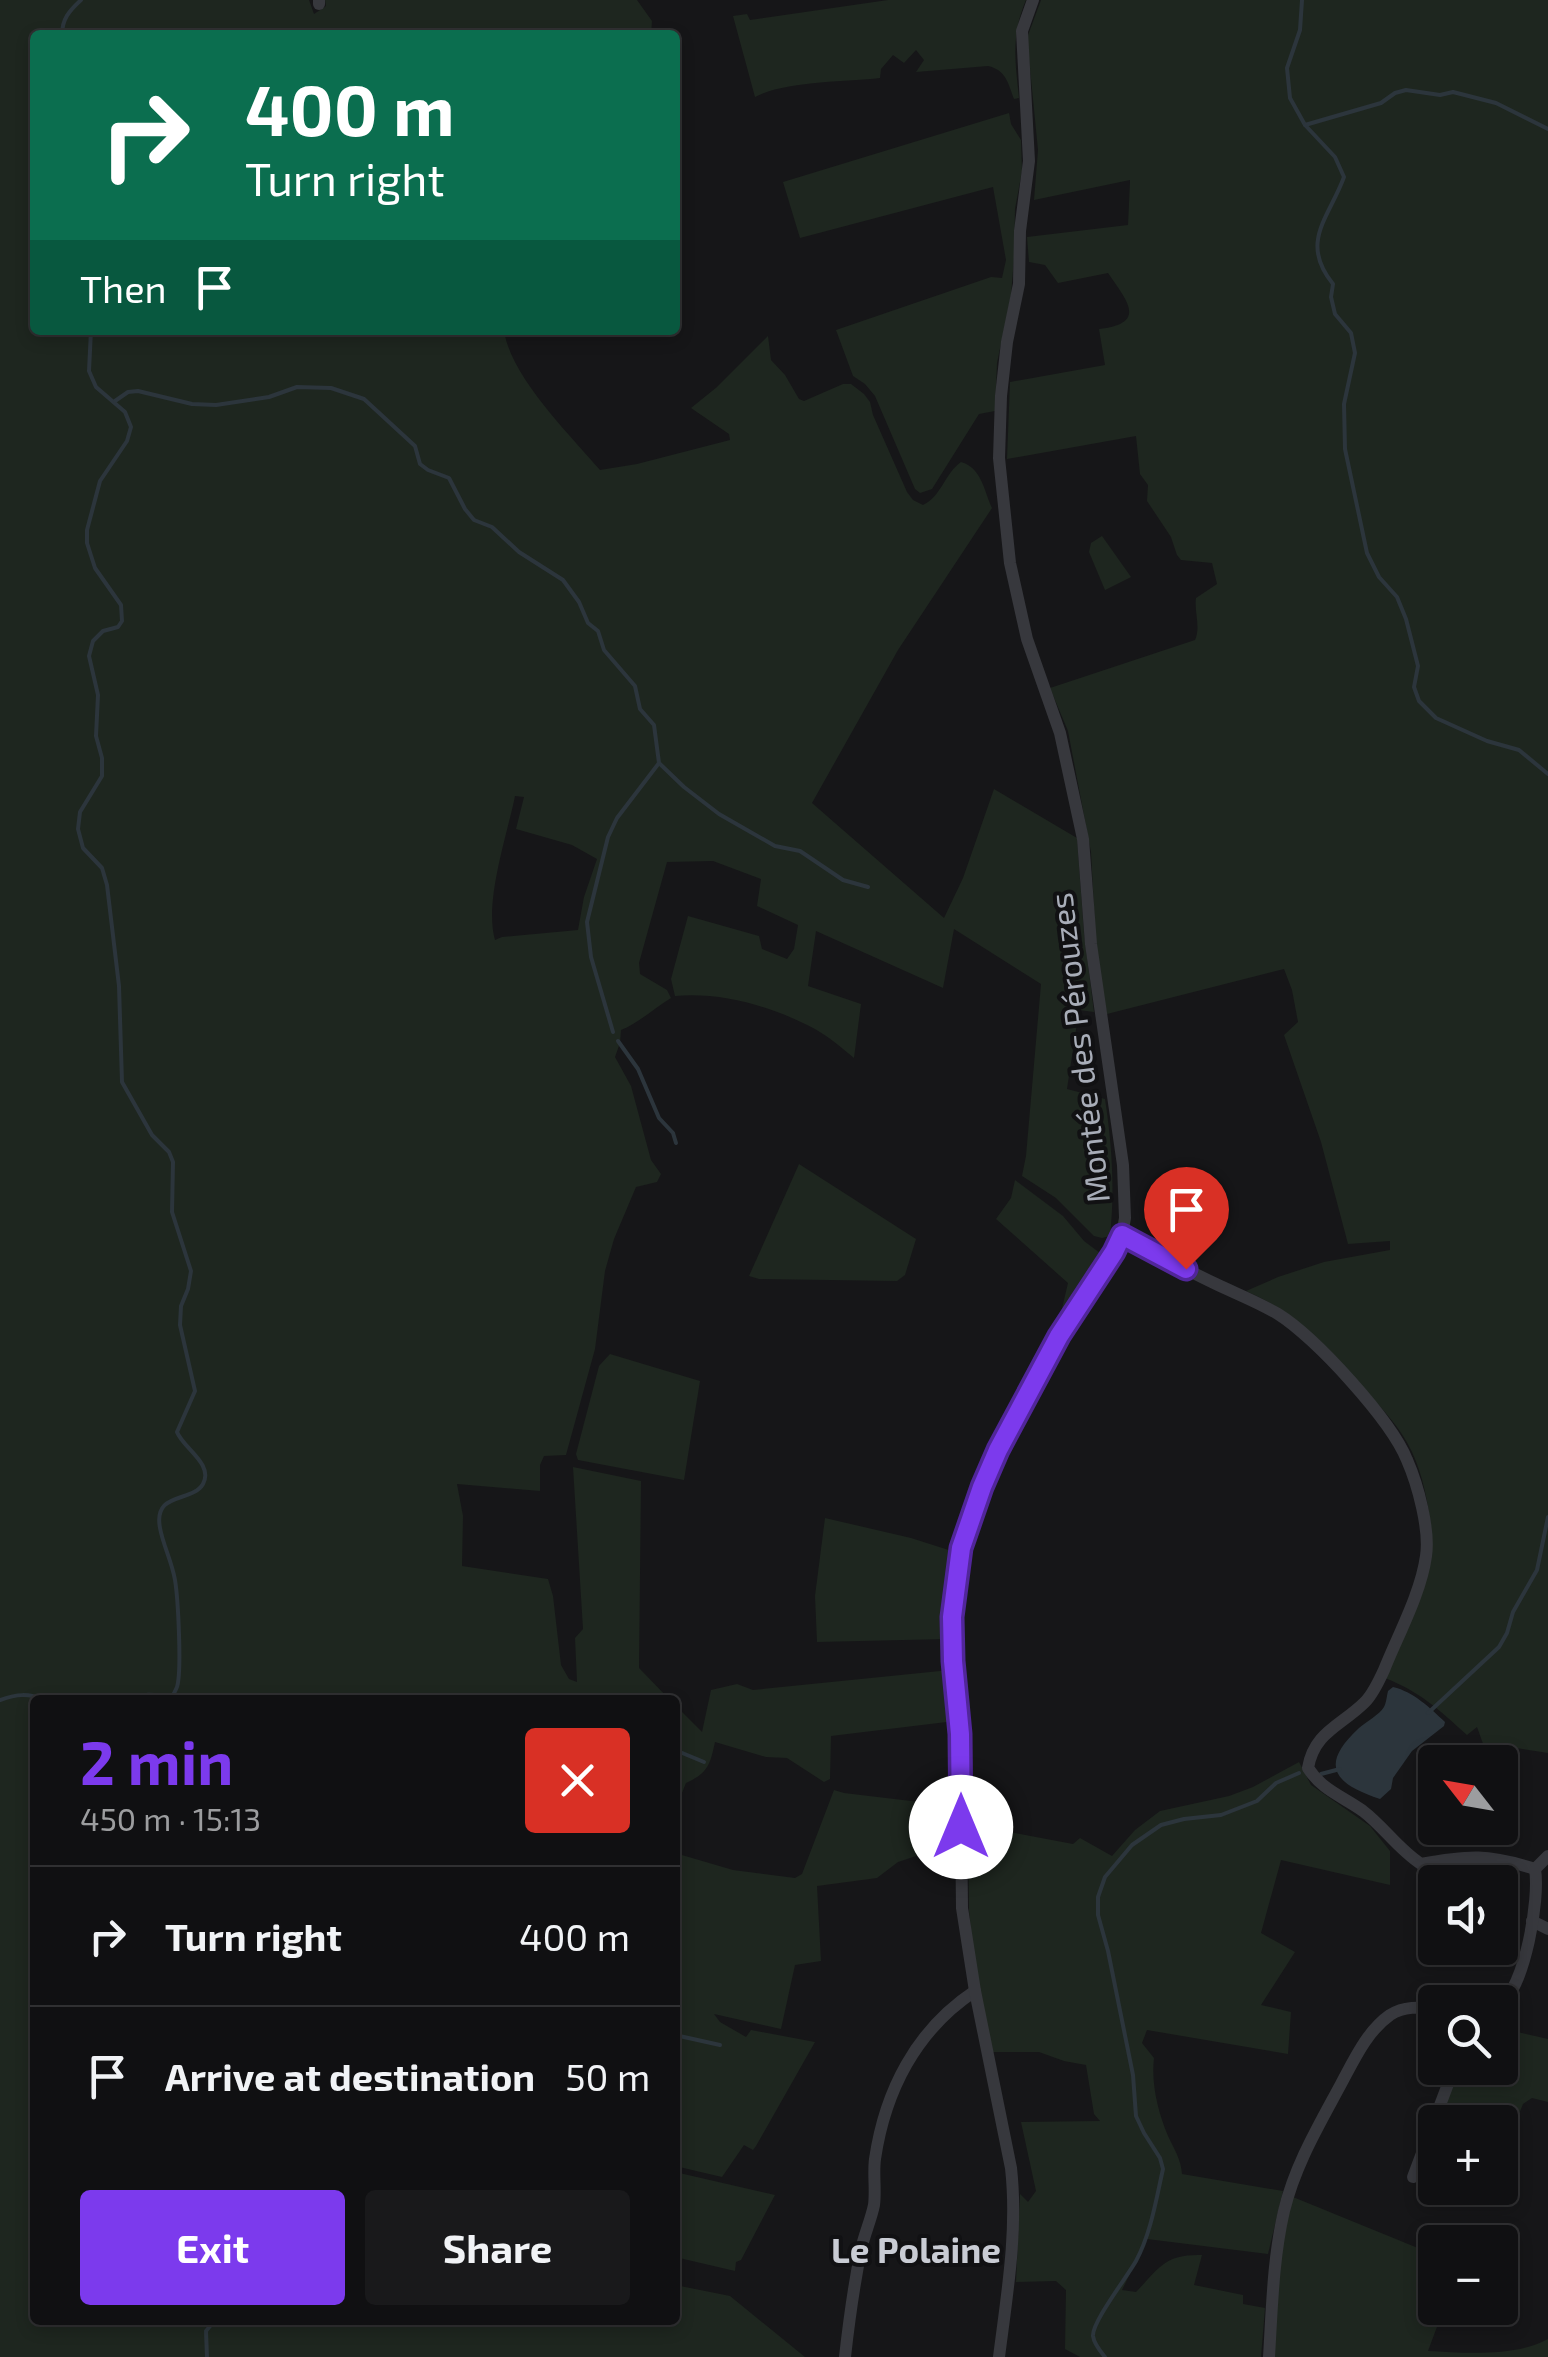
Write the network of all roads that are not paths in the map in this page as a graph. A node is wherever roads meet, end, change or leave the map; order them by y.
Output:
1 (1033, 0) edge
2 (1122, 1235) junction
3 (1548, 1856) edge
4 (1535, 1869) junction
5 (1532, 1921) junction
6 (1548, 1929) edge
7 (1515, 1985) edge
8 (975, 1991) junction
9 (1418, 2007) edge
10 (1448, 2085) edge
11 (1413, 2177) dead end
12 (845, 2357) edge
13 (999, 2357) edge
14 (1269, 2357) edge

1 - 2 street, Montée des Pérouzes
2 - 4 street
2 - 8 street, Montée des Pérouzes
3 - 4 street
4 - 5 street
5 - 6 street
5 - 7 street
8 - 12 street
8 - 13 street, Montée des Pérouzes
9 - 14 street
10 - 11 street

